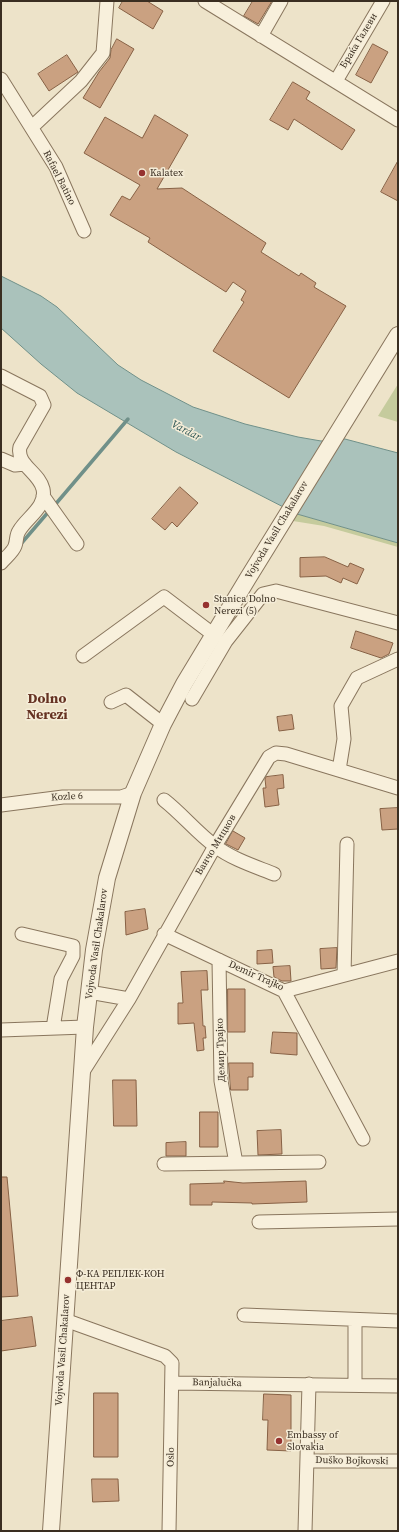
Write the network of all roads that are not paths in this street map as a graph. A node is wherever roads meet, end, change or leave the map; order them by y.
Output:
1 (106, 1) edge
2 (205, 1) edge
3 (281, 1) edge
4 (383, 1) edge
5 (261, 36) junction
6 (1, 79) edge
7 (336, 81) junction
8 (398, 120) edge
9 (32, 127) junction
10 (84, 231) dead end
11 (398, 335) edge
12 (1, 376) edge
13 (1, 459) edge
14 (25, 464) junction
15 (50, 505) junction
16 (77, 544) dead end
17 (1, 563) edge
18 (398, 623) edge
19 (214, 634) junction
20 (83, 656) dead end
21 (398, 659) edge
22 (192, 699) dead end
23 (111, 702) dead end
24 (163, 724) junction
25 (339, 770) junction
26 (398, 788) edge
27 (134, 793) junction
28 (164, 800) dead end
29 (1, 805) edge
30 (347, 844) dead end
31 (215, 846) junction
32 (274, 874) dead end
33 (22, 934) dead end
34 (164, 934) junction
35 (219, 960) junction
36 (398, 961) edge
37 (344, 976) junction
38 (284, 991) junction
39 (89, 992) junction
40 (129, 999) junction
41 (85, 1027) junction
42 (53, 1028) junction
43 (1, 1030) edge
44 (82, 1073) junction
45 (363, 1139) dead end
46 (319, 1162) dead end
47 (236, 1163) junction
48 (164, 1164) dead end
49 (398, 1219) edge
50 (259, 1222) dead end
51 (244, 1315) dead end
52 (65, 1320) junction
53 (355, 1320) junction
54 (398, 1321) edge
55 (173, 1383) junction
56 (309, 1384) junction
57 (355, 1385) junction
58 (398, 1386) edge
59 (307, 1460) junction
60 (398, 1461) edge
61 (51, 1531) edge
62 (169, 1531) edge
63 (305, 1531) edge

1 - 9 street
2 - 5 street, Браќа Галеви
3 - 5 street
4 - 7 street, Браќа Галеви
5 - 7 street, Браќа Галеви
6 - 9 street, Rafael Batino
7 - 8 street, Браќа Галеви
9 - 10 street, Rafael Batino
11 - 19 street, Vojvoda Vasil Chakalarov
12 - 14 street
13 - 14 street
14 - 15 street
15 - 16 street
15 - 17 street
18 - 22 street
19 - 20 street
19 - 24 street, Vojvoda Vasil Chakalarov
21 - 25 street
23 - 24 street
24 - 27 street, Vojvoda Vasil Chakalarov
25 - 26 street, Ванчо Мицков
25 - 31 street, Ванчо Мицков
27 - 29 street, Kozle 6
27 - 39 street, Vojvoda Vasil Chakalarov
28 - 31 street
30 - 37 street
31 - 32 street
31 - 34 street, Ванчо Мицков
33 - 42 street
34 - 35 street, Demir Trajko
34 - 40 street, Ванчо Мицков
35 - 38 street, Demir Trajko
35 - 47 street, Демир Трајко
36 - 37 street, Demir Trajko
37 - 38 street, Demir Trajko
38 - 45 street
39 - 40 street
39 - 41 street, Vojvoda Vasil Chakalarov
40 - 44 street, Ванчо Мицков
41 - 42 street
41 - 44 street, Vojvoda Vasil Chakalarov
42 - 43 street
44 - 52 street, Vojvoda Vasil Chakalarov
46 - 47 street
47 - 48 street
49 - 50 street
51 - 53 street
52 - 55 street
52 - 61 street, Vojvoda Vasil Chakalarov
53 - 54 street
53 - 57 street
55 - 56 street, Banjalučka
55 - 62 street, Oslo
56 - 57 street, Banjalučka
56 - 59 street
57 - 58 street, Banjalučka
59 - 60 street, Duško Bojkovski
59 - 63 street

